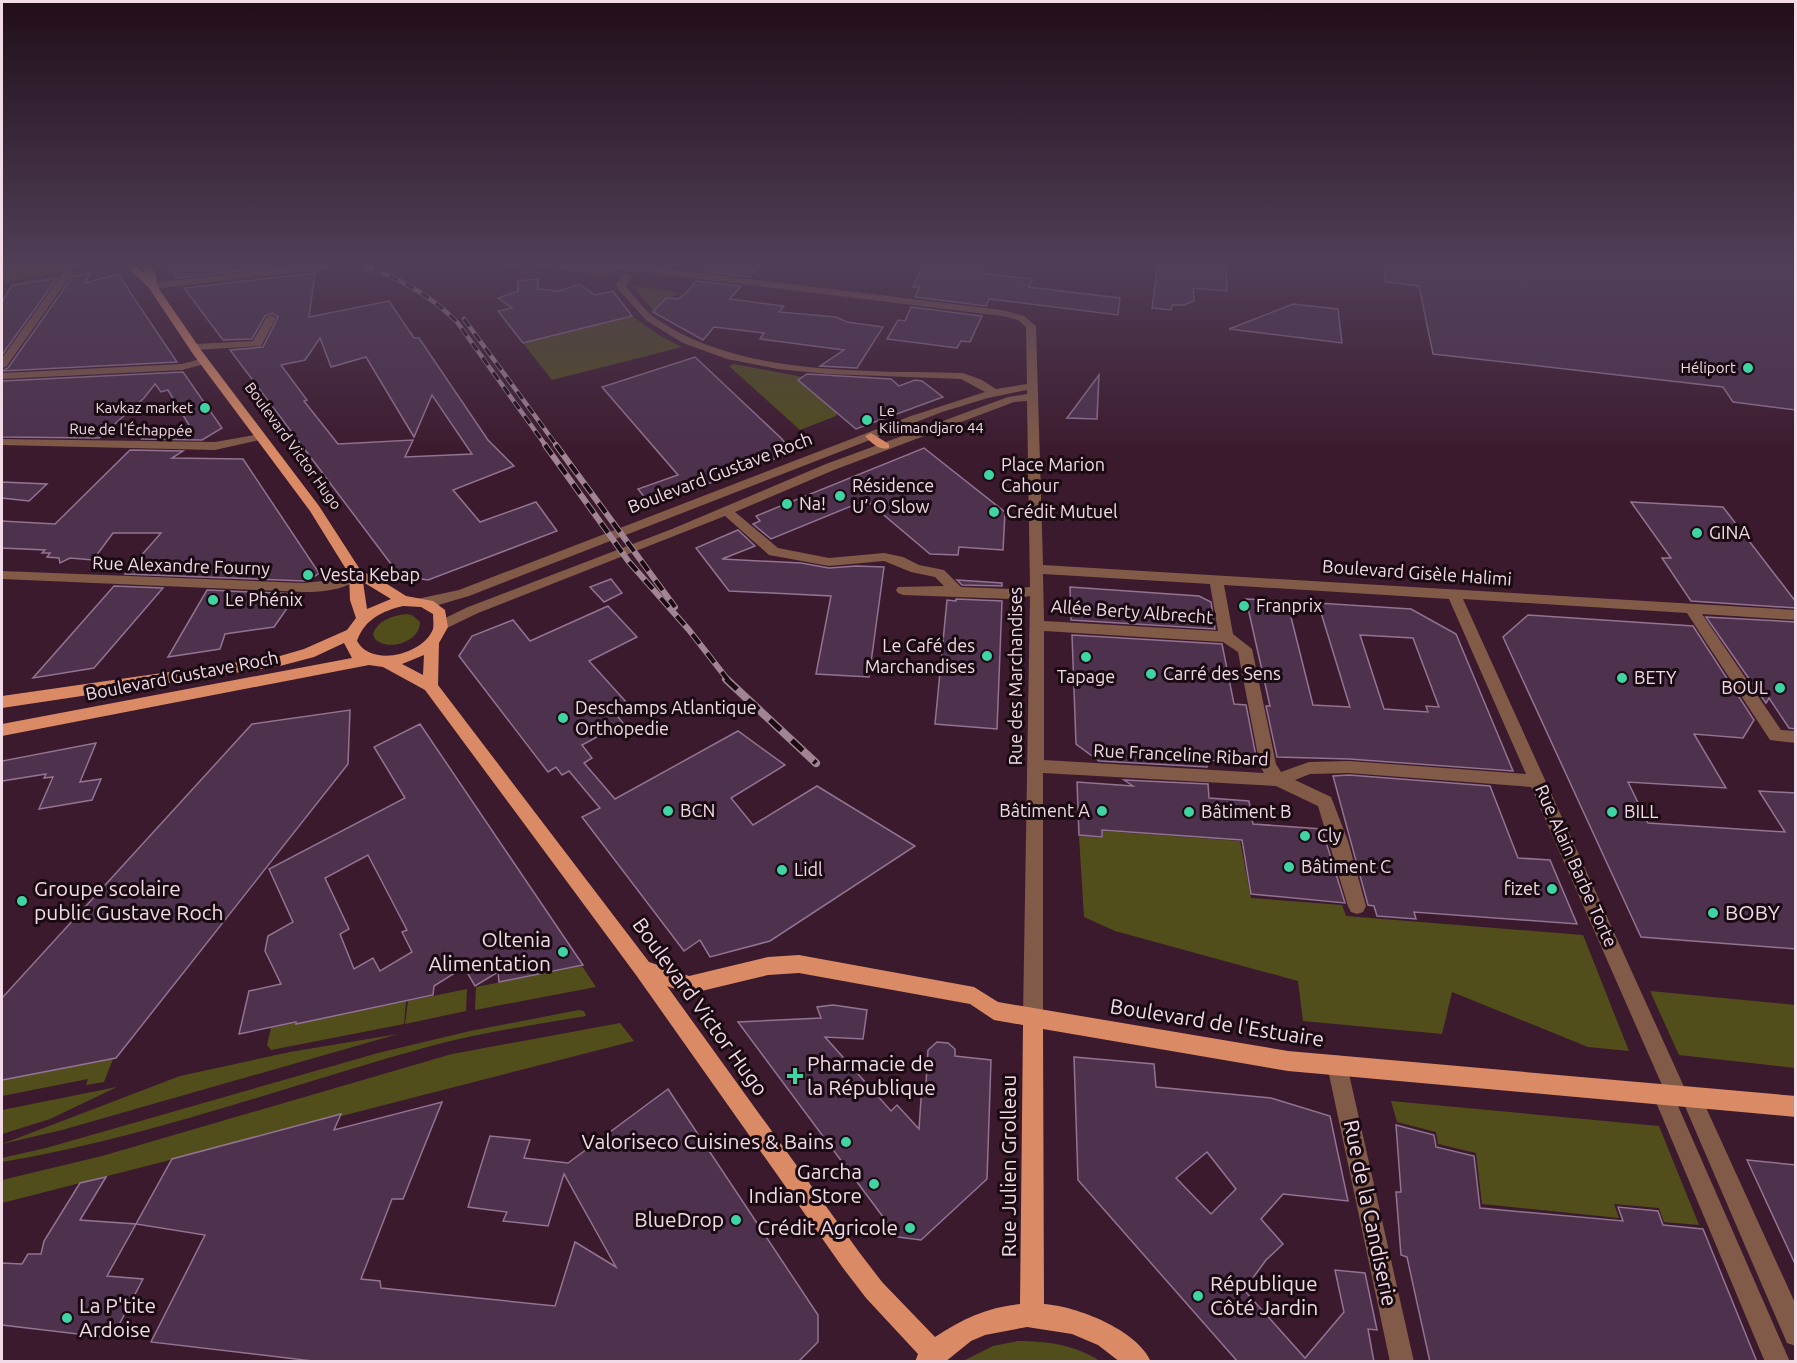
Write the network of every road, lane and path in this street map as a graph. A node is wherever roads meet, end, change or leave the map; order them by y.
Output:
1 (29, 327) edge
2 (181, 327) edge
3 (266, 327) edge
4 (663, 327) edge
5 (1030, 327) edge
6 (195, 347) junction
7 (204, 361) junction
8 (2, 365) edge
9 (2, 376) edge
10 (1033, 391) junction
11 (992, 392) junction
12 (260, 436) junction
13 (871, 436) junction
14 (2, 442) edge
15 (885, 446) junction
16 (726, 511) junction
17 (916, 569) junction
18 (1036, 569) junction
19 (356, 574) junction
20 (2, 575) edge
21 (1216, 580) junction
22 (957, 591) junction
23 (1036, 591) junction
24 (1453, 593) junction
25 (403, 601) junction
26 (422, 602) junction
27 (1691, 608) junction
28 (1796, 615) edge
29 (363, 619) junction
30 (442, 625) junction
31 (1037, 626) junction
32 (351, 634) junction
33 (1226, 638) junction
34 (432, 641) junction
35 (369, 660) junction
36 (385, 662) junction
37 (429, 686) junction
38 (2, 702) edge
39 (2, 730) edge
40 (1796, 737) edge
41 (1035, 766) junction
42 (1278, 780) junction
43 (1538, 781) junction
44 (1357, 906) dead end
45 (643, 969) junction
46 (1033, 1017) junction
47 (1337, 1065) junction
48 (1677, 1096) junction
49 (1796, 1107) edge
50 (1032, 1314) junction
51 (1796, 1334) edge
52 (930, 1357) edge
53 (1139, 1362) edge
54 (1402, 1362) edge
55 (1778, 1362) edge

1 - 8 street
2 - 6 main road, Boulevard Victor Hugo
3 - 6 street
4 - 11 street
5 - 10 street, Rue des Marchandises
6 - 7 main road, Boulevard Victor Hugo
7 - 9 street
7 - 12 main road, Boulevard Victor Hugo
10 - 11 street, Boulevard Gustave Roch
10 - 15 street, Boulevard Gustave Roch
10 - 18 street, Rue des Marchandises
11 - 13 street, Boulevard Gustave Roch
12 - 14 street, Rue de l'Échappée
12 - 19 main road, Boulevard Victor Hugo
13 - 15 main road
13 - 26 street, Boulevard Gustave Roch
15 - 16 street, Boulevard Gustave Roch
16 - 17 street
16 - 30 street, Boulevard Gustave Roch
17 - 22 street
17 - 22 street
18 - 21 street, Boulevard Gisèle Halimi
18 - 23 street, Rue des Marchandises
19 - 20 street, Rue Alexandre Fourny
19 - 25 main road
19 - 29 main road, Boulevard Victor Hugo
21 - 24 street, Boulevard Gisèle Halimi
21 - 33 street
22 - 23 street
23 - 31 street, Rue des Marchandises
24 - 27 street, Boulevard Gisèle Halimi
24 - 43 street, Rue Alain Barbe Torte
25 - 26 main road
25 - 29 main road
26 - 30 main road
27 - 28 street, Boulevard Gisèle Halimi
27 - 40 street
29 - 32 main road
30 - 34 main road
31 - 33 street, Allée Berty Albrecht
31 - 41 street, Rue des Marchandises
32 - 35 main road
32 - 38 main road, Boulevard Gustave Roch
33 - 42 street
34 - 36 main road
34 - 37 main road
35 - 36 main road
35 - 39 main road, Boulevard Gustave Roch
36 - 37 main road, Boulevard Victor Hugo
37 - 45 main road, Boulevard Victor Hugo
41 - 42 street, Rue Franceline Ribard
41 - 46 street, Rue des Marchandises
42 - 43 street, Rue Franceline Ribard
42 - 44 street
43 - 48 street, Rue Alain Barbe Torte
45 - 46 main road, Boulevard de l'Estuaire
45 - 52 main road, Boulevard Victor Hugo
46 - 47 main road, Boulevard de l'Estuaire
46 - 50 main road, Rue Julien Grolleau
47 - 48 main road, Boulevard de l'Estuaire
47 - 54 street, Rue de la Candiserie
48 - 49 main road, Boulevard de l'Estuaire
48 - 51 street, Rue Alain Barbe Torte
48 - 55 street, Rue Alain Barbe Torte
50 - 52 main road
50 - 53 main road

